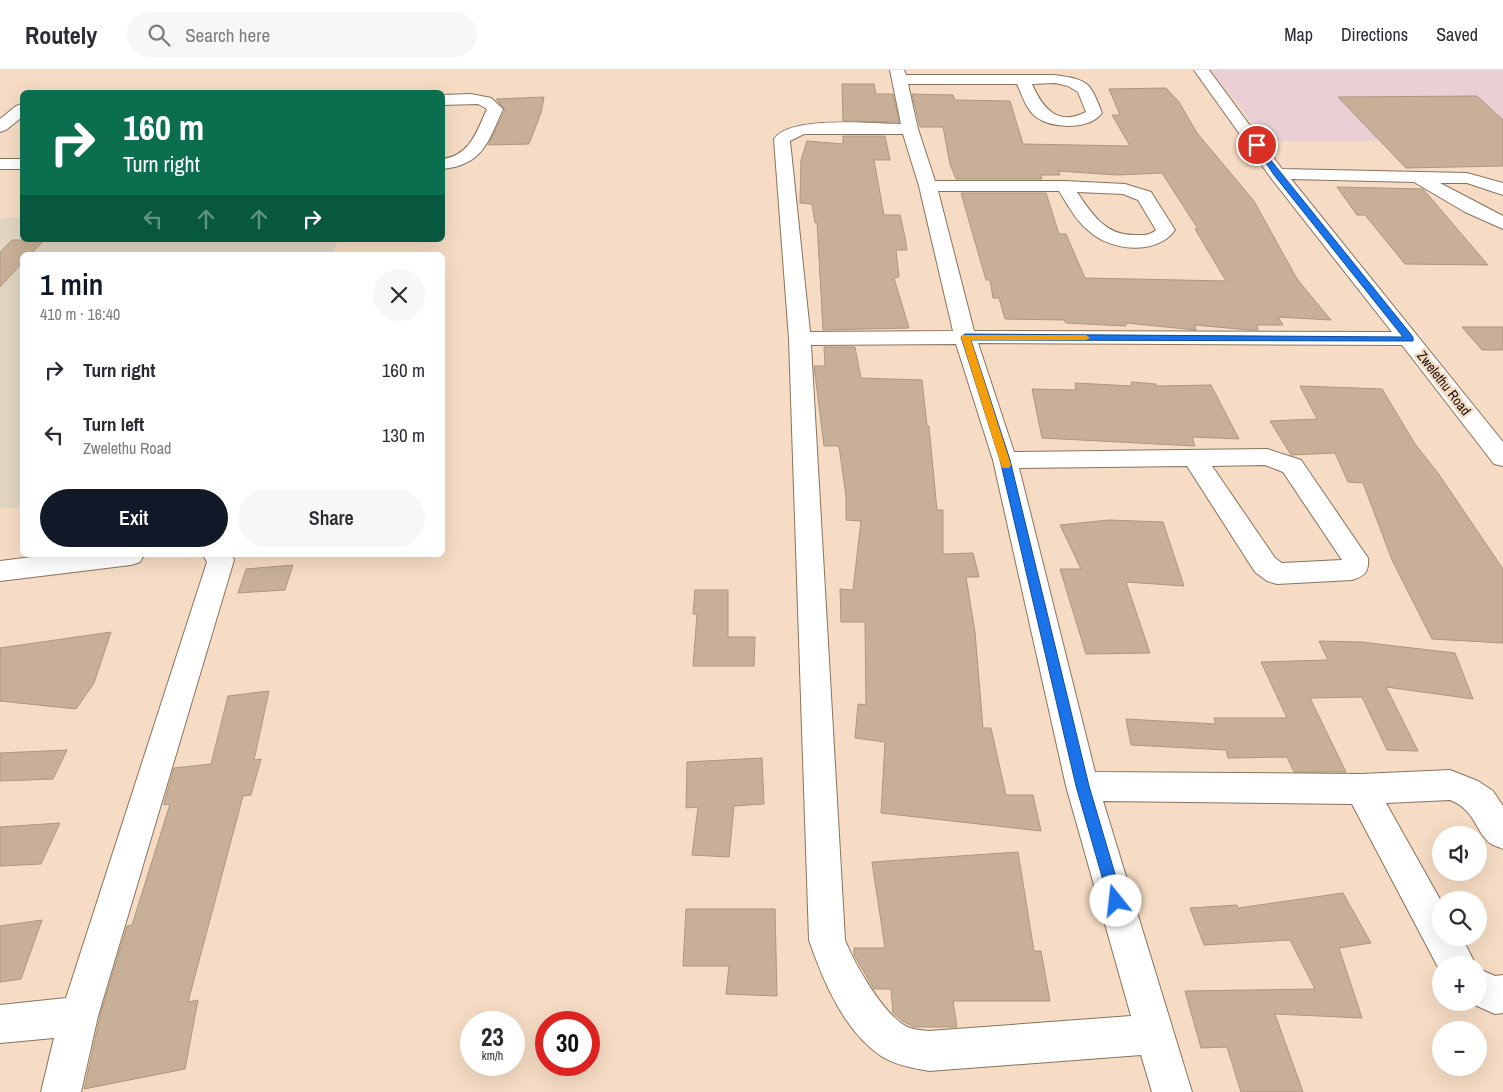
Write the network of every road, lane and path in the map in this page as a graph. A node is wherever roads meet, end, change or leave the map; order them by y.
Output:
1 (1201, 70) edge
2 (899, 75) edge
3 (1022, 79) dead end
4 (445, 100) edge
5 (20, 112) edge
6 (0, 127) edge
7 (910, 129) junction
8 (445, 163) edge
9 (0, 164) edge
10 (20, 164) edge
11 (1277, 174) junction
12 (1415, 176) junction
13 (928, 186) junction
14 (1064, 186) junction
15 (1503, 190) edge
16 (1503, 223) edge
17 (965, 337) junction
18 (800, 339) junction
19 (1410, 339) junction
20 (1503, 458) edge
21 (1195, 459) junction
22 (1005, 460) junction
23 (115, 557) edge
24 (218, 557) edge
25 (0, 571) edge
26 (1082, 786) junction
27 (1361, 789) junction
28 (1503, 833) edge
29 (1432, 919) edge
30 (1487, 992) edge
31 (1503, 994) edge
32 (79, 1016) junction
33 (0, 1024) edge
34 (1156, 1034) junction
35 (61, 1092) edge
36 (1172, 1092) edge

1 - 11 street, Zwelethu Road
2 - 3 street
2 - 7 street
4 - 8 street
5 - 6 street
7 - 13 street
7 - 18 street
9 - 10 street
11 - 12 street
11 - 19 street, Zwelethu Road
12 - 15 street
12 - 16 street
13 - 14 street
13 - 17 street
14 - 14 street
17 - 18 street
17 - 19 street
17 - 22 street
18 - 34 street
19 - 20 street, Zwelethu Road
21 - 21 street
21 - 22 street
22 - 26 street
23 - 25 street
24 - 32 street
26 - 27 street
26 - 34 street
27 - 28 street
27 - 29 street
30 - 31 street
32 - 33 street
32 - 35 street
34 - 36 street

